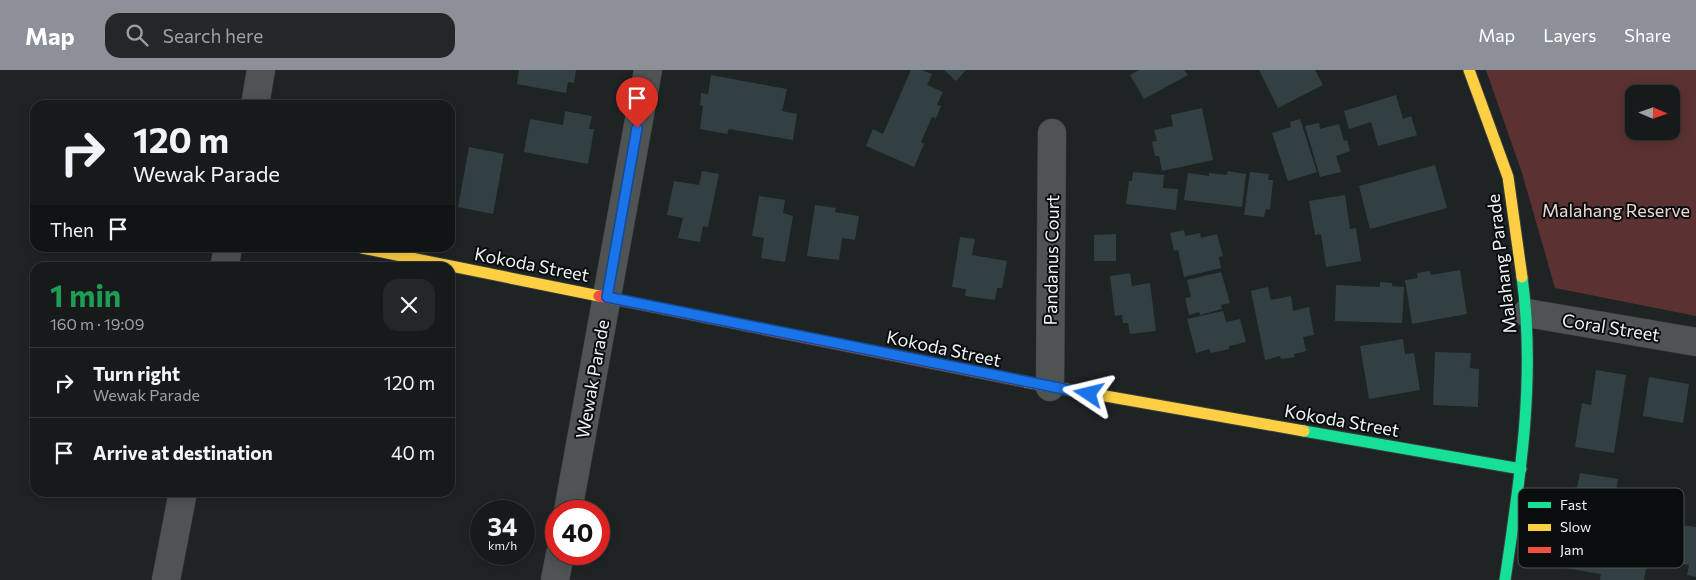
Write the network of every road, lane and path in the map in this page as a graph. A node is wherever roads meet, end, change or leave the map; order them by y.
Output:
1 (261, 70) edge
2 (648, 70) edge
3 (1469, 70) edge
4 (256, 100) edge
5 (1052, 132) dead end
6 (382, 252) edge
7 (432, 262) edge
8 (455, 267) edge
9 (607, 297) junction
10 (1527, 314) junction
11 (1696, 342) edge
12 (1050, 387) junction
13 (1521, 470) junction
14 (1518, 488) edge
15 (1518, 491) edge
16 (182, 497) edge
17 (570, 500) edge
18 (558, 565) edge
19 (166, 580) edge
20 (555, 580) edge
21 (1505, 580) edge

1 - 4 street
2 - 9 street, Wewak Parade
3 - 10 street, Malahang Parade
5 - 12 street, Pandanus Court
6 - 7 street, Kokoda Street
8 - 9 street, Kokoda Street
9 - 12 street, Kokoda Street
9 - 17 street, Wewak Parade
10 - 11 street, Coral Street
10 - 13 street, Malahang Parade
12 - 13 street, Kokoda Street
13 - 14 street, Malahang Parade
15 - 21 street, Malahang Parade
16 - 19 street
18 - 20 street

